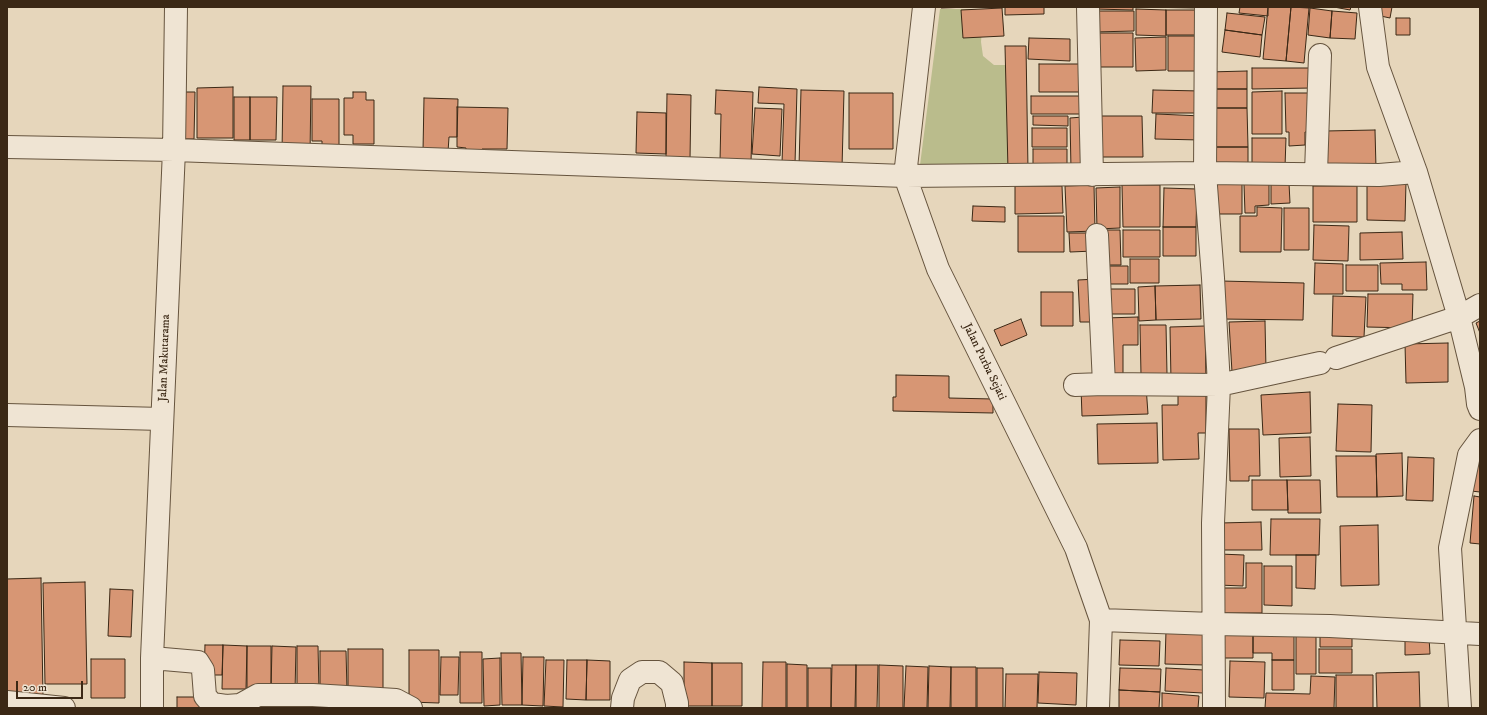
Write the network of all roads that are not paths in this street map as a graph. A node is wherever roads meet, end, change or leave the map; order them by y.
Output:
1 (176, 7) edge
2 (924, 7) edge
3 (1088, 7) edge
4 (1206, 7) edge
5 (1370, 7) edge
6 (1320, 55) dead end
7 (7, 146) edge
8 (174, 150) junction
9 (1205, 173) junction
10 (1411, 173) junction
11 (1316, 174) junction
12 (1092, 175) junction
13 (905, 176) junction
14 (1097, 235) dead end
15 (1480, 305) edge
16 (1459, 317) junction
17 (1104, 384) junction
18 (1075, 385) dead end
19 (1218, 385) junction
20 (1480, 409) edge
21 (7, 415) edge
22 (162, 419) junction
23 (1480, 440) edge
24 (1102, 620) junction
25 (1213, 624) junction
26 (1468, 633) edge
27 (152, 658) junction
28 (313, 701) edge
29 (7, 702) edge
30 (242, 707) edge
31 (64, 708) edge
32 (152, 708) edge
33 (410, 708) edge
34 (622, 708) edge
35 (677, 708) edge
36 (1098, 708) edge
37 (1214, 708) edge
38 (1460, 708) edge

1 - 8 street, Jalan Makutarama
2 - 13 street, Jalan Purba Sejati
3 - 12 street
4 - 9 street
5 - 10 street
6 - 11 street
7 - 8 street
8 - 13 street
8 - 22 street, Jalan Makutarama
9 - 11 street
9 - 12 street
9 - 19 street
10 - 11 street
10 - 16 street
12 - 13 street
13 - 24 street, Jalan Purba Sejati
14 - 17 street
15 - 16 street
16 - 19 street
16 - 20 street
17 - 18 street
17 - 19 street
19 - 25 street
21 - 22 street
22 - 27 street, Jalan Makutarama
23 - 26 street
24 - 25 street
24 - 36 street, Jalan Purba Sejati
25 - 26 street
25 - 37 street
26 - 38 street
27 - 30 street
27 - 32 street, Jalan Makutarama
28 - 30 street
28 - 33 street
29 - 31 street
34 - 35 street

